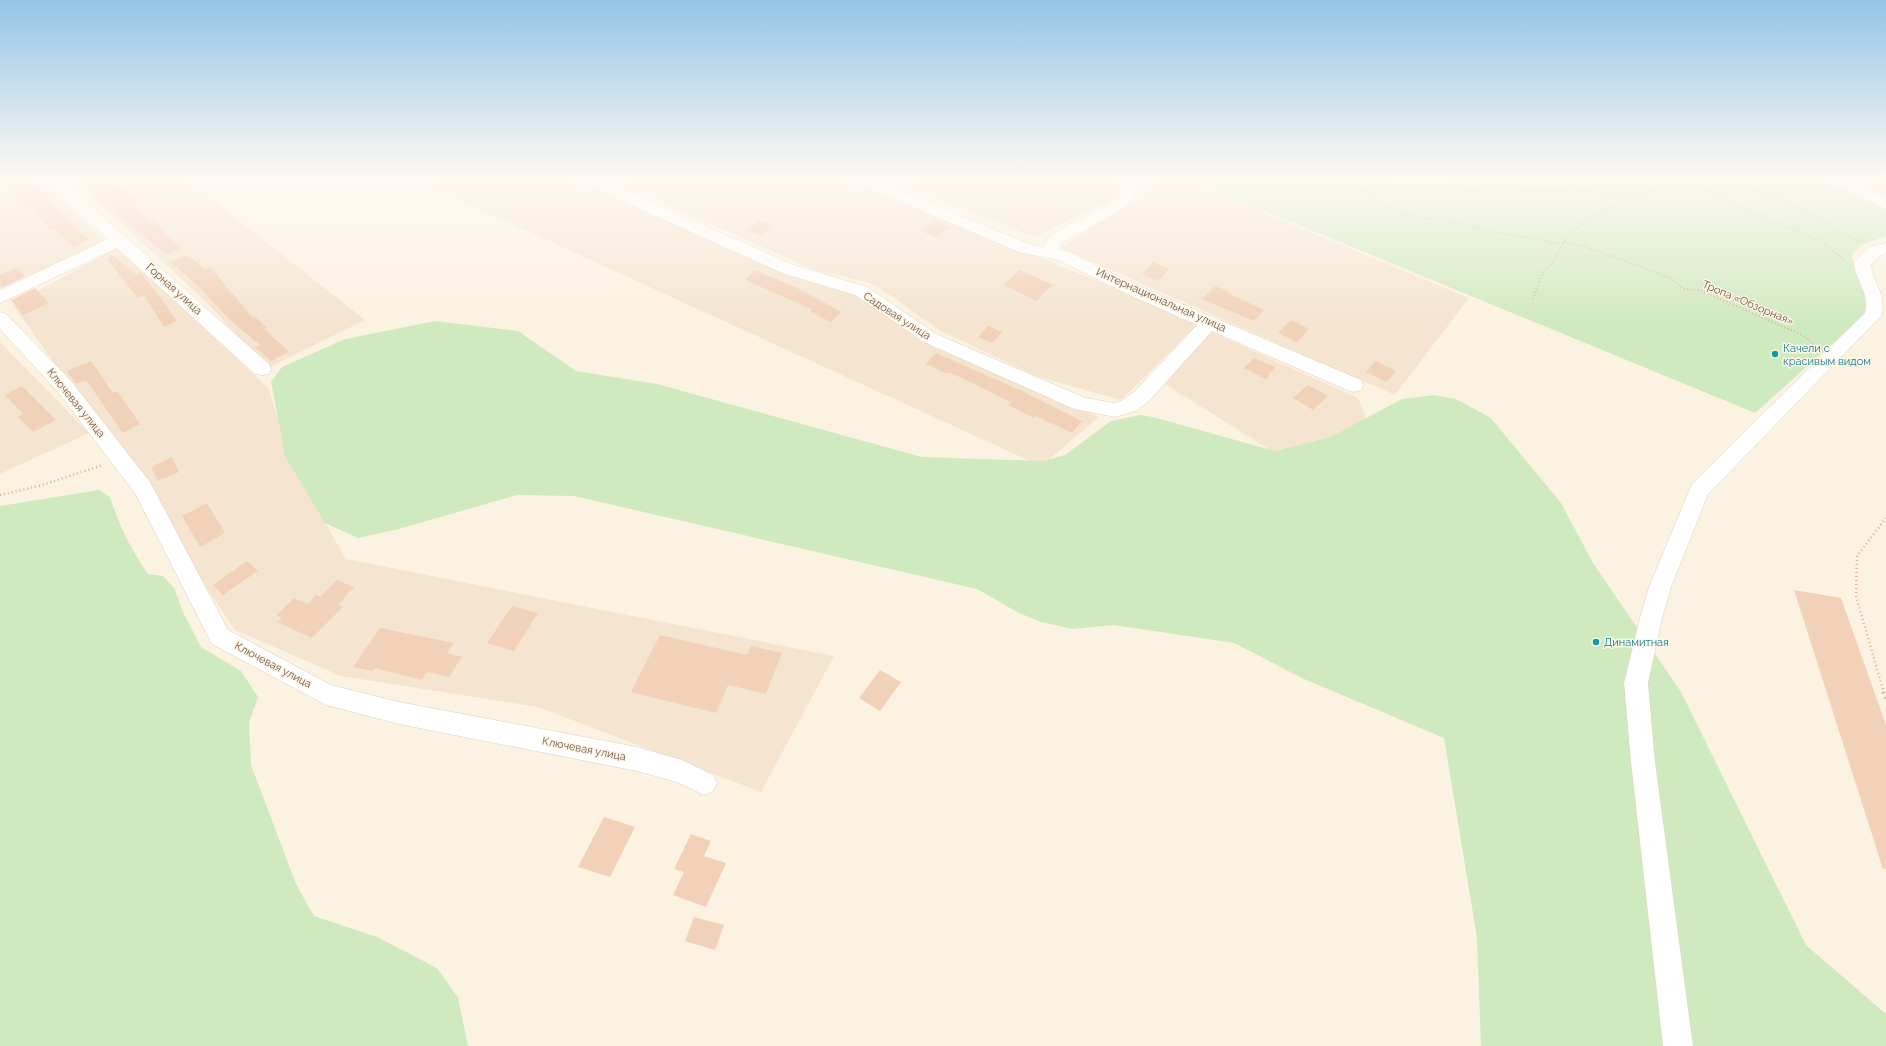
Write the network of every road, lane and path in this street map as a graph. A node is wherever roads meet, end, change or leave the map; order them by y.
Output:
1 (102, 226) edge
2 (691, 226) edge
3 (972, 226) edge
4 (1079, 226) edge
5 (1467, 226) edge
6 (1583, 226) edge
7 (1784, 226) edge
8 (1833, 226) edge
9 (120, 240) junction
10 (1564, 242) junction
11 (1561, 244) junction
12 (1880, 249) edge
13 (1050, 252) junction
14 (1862, 272) junction
15 (0, 297) edge
16 (1533, 299) dead end
17 (0, 318) edge
18 (1210, 322) junction
19 (1831, 358) junction
20 (262, 369) dead end
21 (1354, 385) dead end
22 (120, 458) junction
23 (0, 495) edge
24 (1886, 518) edge
25 (1886, 701) edge
26 (704, 783) dead end
27 (1678, 1046) edge

1 - 9 street, Горная улица
2 - 18 street, Садовая улица
3 - 13 street, Интернациональная улица
4 - 13 street
5 - 11 path
6 - 10 path
7 - 14 path
8 - 12 path
9 - 15 street
9 - 20 street, Горная улица
10 - 11 path
10 - 19 path, Тропа «Обзорная»
11 - 16 path
12 - 14 street
13 - 18 street, Интернациональная улица
14 - 19 street
17 - 22 street, Ключевая улица
18 - 21 street, Интернациональная улица
19 - 27 street
22 - 23 path
22 - 26 street, Ключевая улица
24 - 25 path

